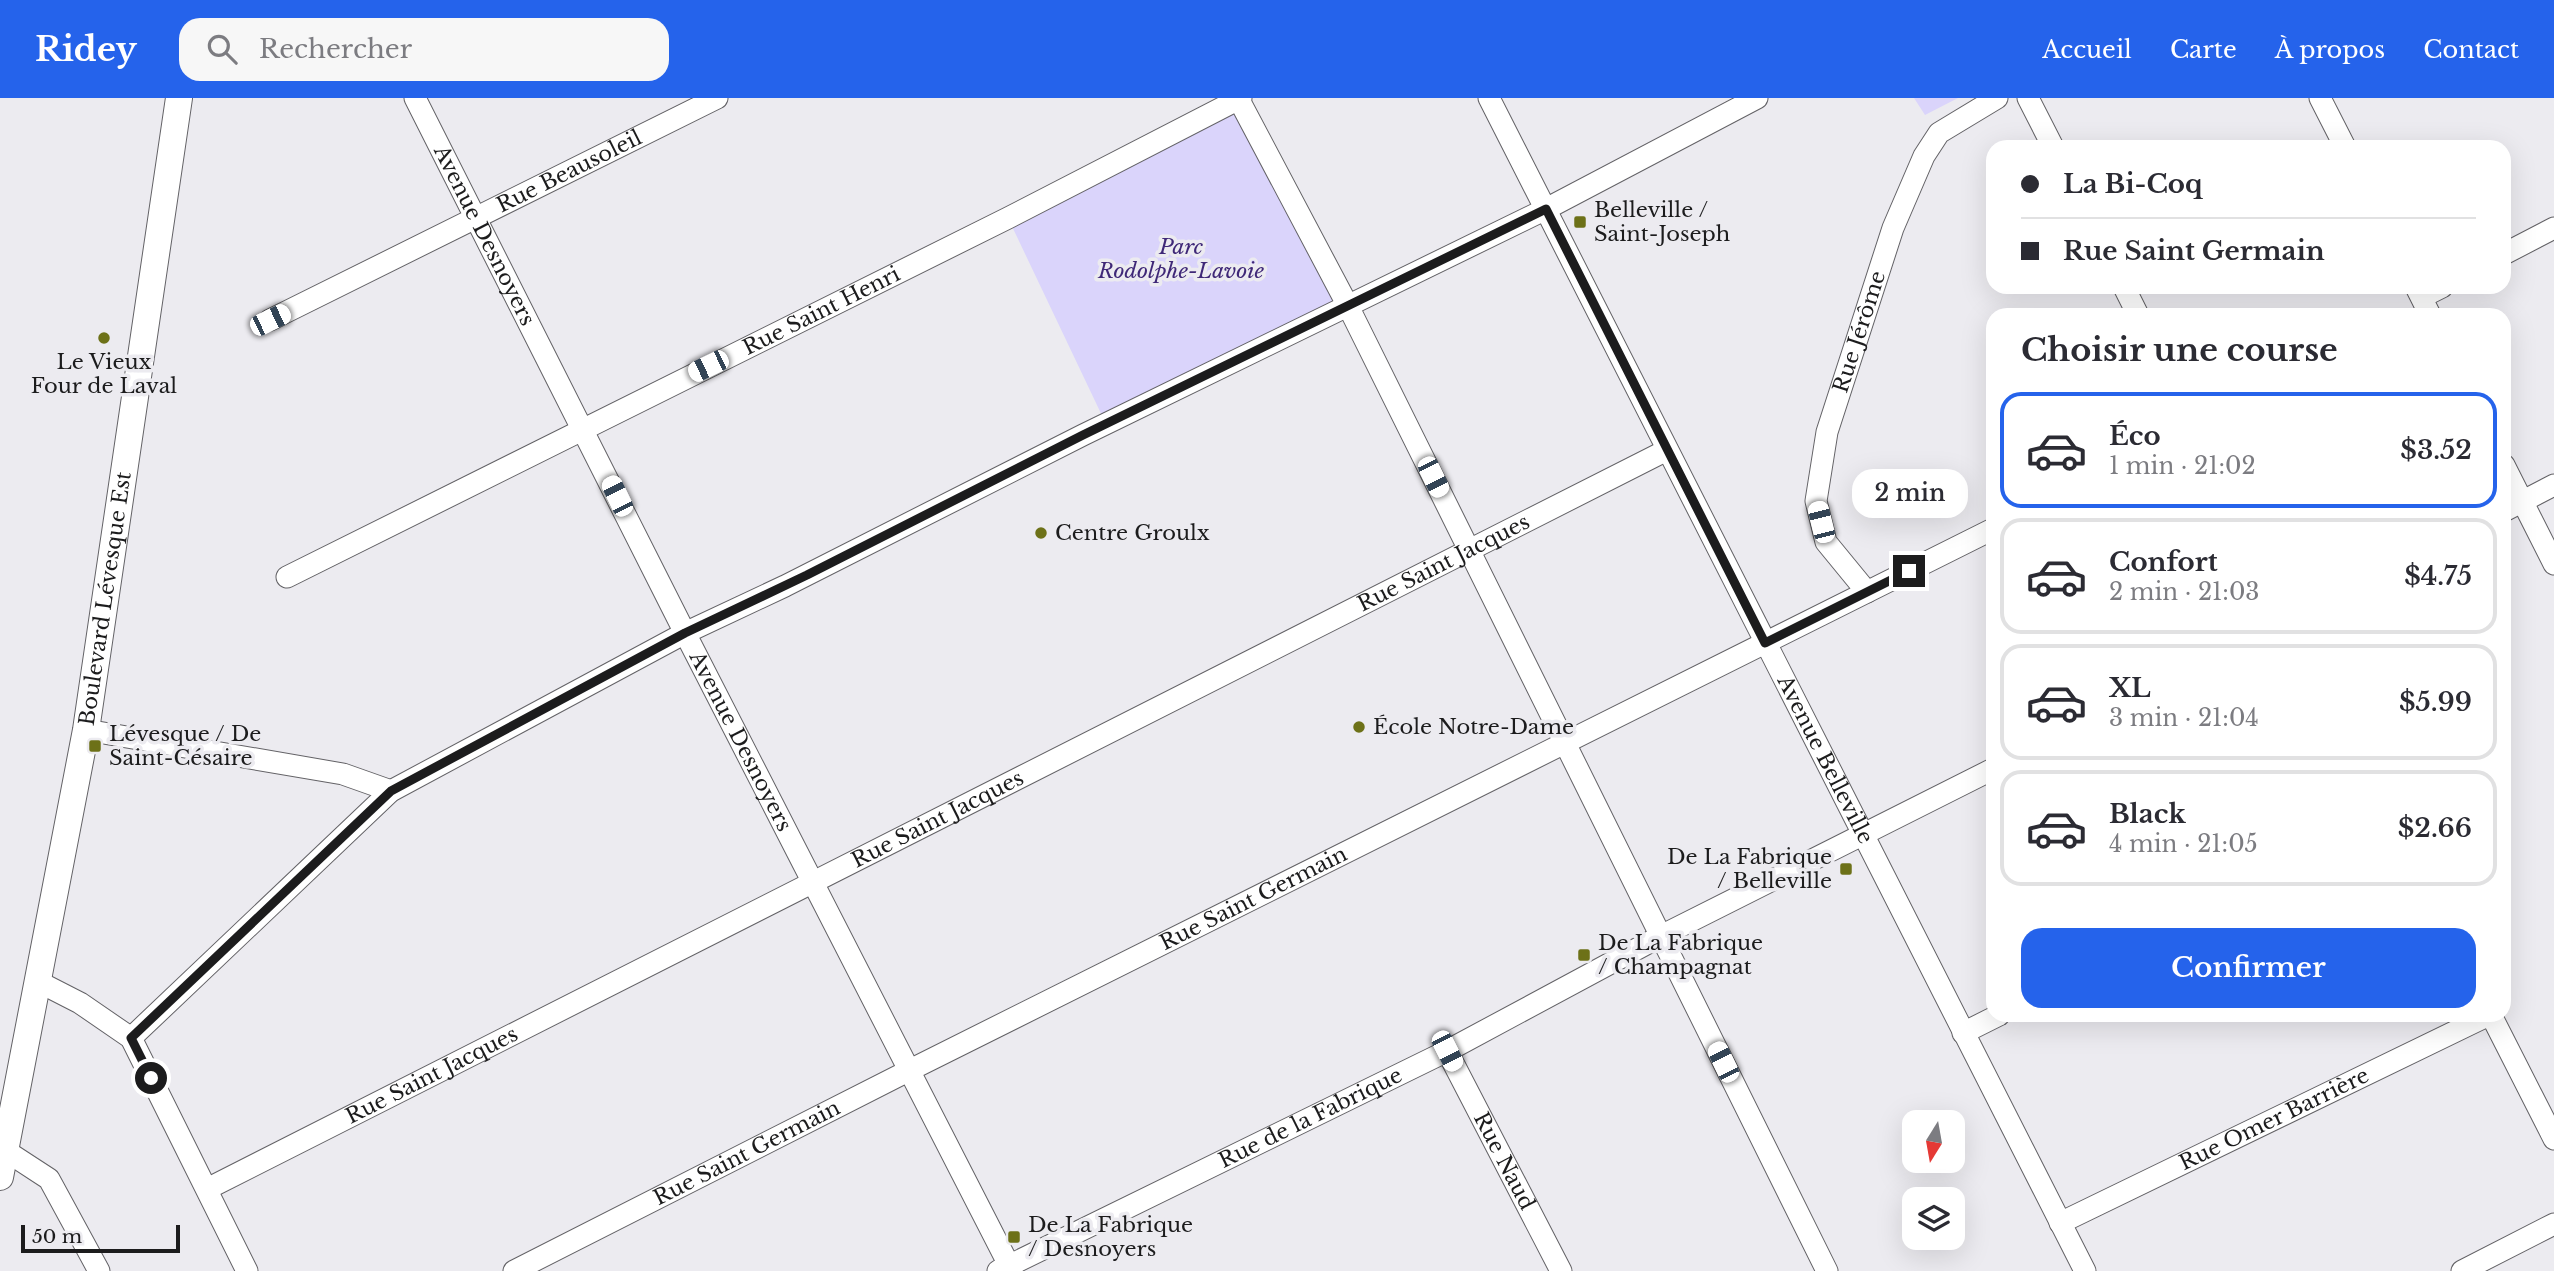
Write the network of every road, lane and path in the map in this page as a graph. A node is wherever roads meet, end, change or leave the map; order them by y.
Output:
1 (179, 98) edge
2 (415, 98) edge
3 (717, 98) edge
4 (1489, 98) edge
5 (1757, 98) edge
6 (1997, 98) edge
7 (2028, 98) edge
8 (2320, 98) edge
9 (1239, 99) edge
10 (2049, 140) edge
11 (2341, 140) edge
12 (1546, 209) junction
13 (476, 218) junction
14 (2554, 228) edge
15 (2511, 250) edge
16 (1348, 306) junction
17 (270, 320) dead end
18 (583, 428) junction
19 (1667, 450) junction
20 (2554, 485) edge
21 (2513, 506) edge
22 (1986, 532) edge
23 (1469, 550) junction
24 (2554, 564) edge
25 (287, 577) dead end
26 (1867, 592) junction
27 (685, 633) junction
28 (1765, 643) junction
29 (86, 730) junction
30 (1565, 743) junction
31 (1986, 773) edge
32 (391, 791) junction
33 (1864, 834) junction
34 (814, 882) junction
35 (1661, 936) junction
36 (37, 981) junction
37 (1986, 1022) edge
38 (2476, 1022) edge
39 (2494, 1022) edge
40 (1963, 1033) junction
41 (131, 1038) junction
42 (1447, 1051) junction
43 (910, 1070) junction
44 (2554, 1139) edge
45 (6, 1152) junction
46 (0, 1177) edge
47 (207, 1189) junction
48 (2060, 1223) junction
49 (2554, 1224) edge
50 (1818, 1268) edge
51 (1007, 1269) edge
52 (99, 1271) edge
53 (247, 1271) edge
54 (514, 1271) edge
55 (1561, 1271) edge
56 (2085, 1271) edge
57 (2462, 1271) edge

1 - 29 street, Boulevard Lévesque Est
2 - 13 street, Avenue Desnoyers
3 - 13 street, Rue Beausoleil
4 - 12 street, Avenue Belleville
5 - 12 street
6 - 26 street, Rue Jérôme
7 - 10 street
8 - 11 street
9 - 16 street
9 - 18 street, Rue Saint Henri
12 - 16 street
12 - 19 street, Avenue Belleville
13 - 17 street, Rue Beausoleil
13 - 18 street, Avenue Desnoyers
14 - 15 street
16 - 23 street
16 - 27 street
18 - 25 street, Rue Saint Henri
18 - 27 street, Avenue Desnoyers
19 - 23 street, Rue Saint Jacques
19 - 28 street, Avenue Belleville
20 - 21 street
21 - 24 street
22 - 26 street, Rue Saint Germain
23 - 30 street
23 - 34 street, Rue Saint Jacques
26 - 28 street, Rue Saint Germain
27 - 32 street
27 - 34 street, Avenue Desnoyers
28 - 30 street, Rue Saint Germain
28 - 33 street, Avenue Belleville
29 - 32 street
29 - 36 street, Boulevard Lévesque Est
30 - 35 street
30 - 43 street, Rue Saint Germain
31 - 33 street, Rue de la Fabrique
32 - 41 street
33 - 35 street, Rue de la Fabrique
33 - 40 street, Avenue Belleville
34 - 43 street, Avenue Desnoyers
34 - 47 street, Rue Saint Jacques
35 - 42 street, Rue de la Fabrique
35 - 50 street
36 - 41 street
36 - 45 street, Boulevard Lévesque Est
37 - 40 street
38 - 48 street, Rue Omer Barrière
39 - 44 street
40 - 48 street, Avenue Belleville
41 - 47 street
42 - 51 street, Rue de la Fabrique
42 - 55 street, Rue Naud
43 - 51 street, Avenue Desnoyers
43 - 54 street, Rue Saint Germain
45 - 46 street, Boulevard Lévesque Est
45 - 52 street
47 - 53 street
48 - 56 street, Avenue Belleville
49 - 57 street

